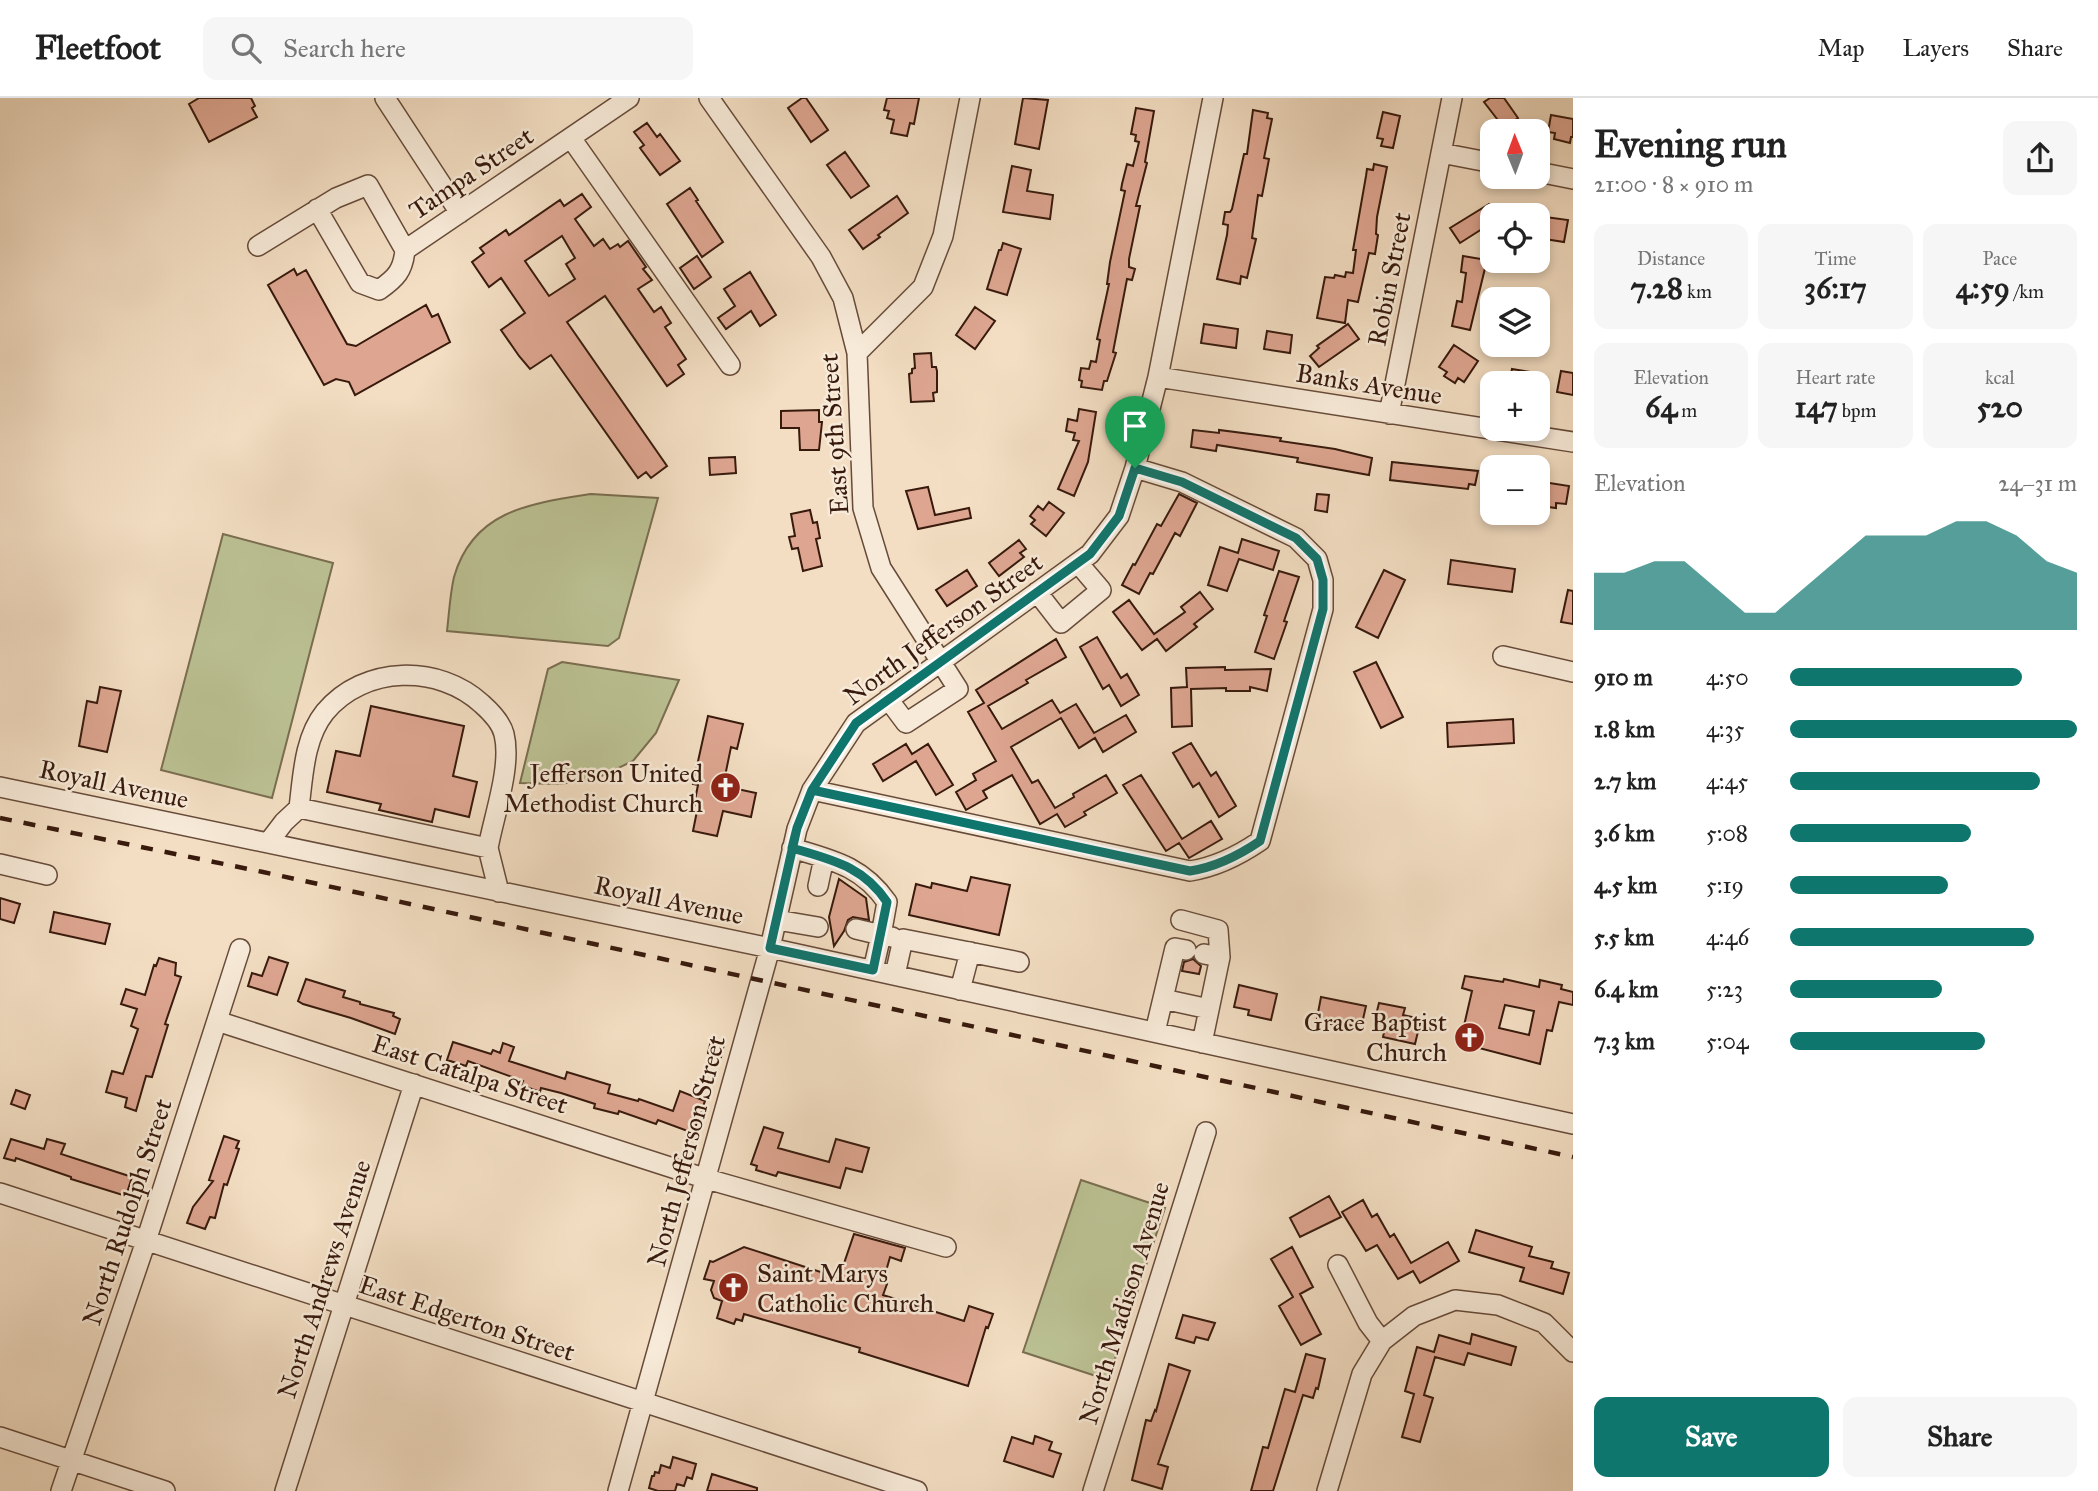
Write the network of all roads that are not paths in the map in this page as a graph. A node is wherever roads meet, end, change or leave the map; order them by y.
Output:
1 (385, 98) edge
2 (629, 98) edge
3 (709, 98) edge
4 (970, 98) edge
5 (1213, 98) edge
6 (1452, 98) edge
7 (571, 138) junction
8 (1441, 153) junction
9 (1480, 160) edge
10 (1550, 174) edge
11 (1573, 179) edge
12 (317, 209) junction
13 (460, 214) junction
14 (258, 246) dead end
15 (405, 250) junction
16 (857, 353) junction
17 (730, 365) dead end
18 (1158, 377) junction
19 (1390, 414) junction
20 (1573, 442) edge
21 (1135, 468) junction
22 (1078, 563) junction
23 (1037, 592) junction
24 (1503, 656) dead end
25 (940, 663) junction
26 (1573, 672) edge
27 (888, 699) junction
28 (0, 788) edge
29 (812, 790) junction
30 (299, 808) junction
31 (268, 843) junction
32 (488, 848) junction
33 (792, 848) junction
34 (824, 858) junction
35 (0, 864) edge
36 (47, 875) dead end
37 (818, 886) dead end
38 (499, 891) junction
39 (777, 920) junction
40 (1181, 920) dead end
41 (818, 927) dead end
42 (856, 929) dead end
43 (881, 934) junction
44 (903, 939) junction
45 (770, 948) junction
46 (240, 949) dead end
47 (970, 952) junction
48 (1203, 954) junction
49 (1018, 962) dead end
50 (873, 970) junction
51 (895, 975) junction
52 (960, 990) junction
53 (1163, 999) junction
54 (1209, 1009) junction
55 (216, 1021) junction
56 (1155, 1032) junction
57 (1202, 1043) junction
58 (414, 1084) junction
59 (1573, 1124) edge
60 (1206, 1132) dead end
61 (707, 1179) junction
62 (0, 1193) edge
63 (146, 1241) junction
64 (946, 1248) dead end
65 (1338, 1265) dead end
66 (342, 1305) junction
67 (1382, 1342) junction
68 (1573, 1352) edge
69 (643, 1403) junction
70 (0, 1437) edge
71 (72, 1460) junction
72 (61, 1491) edge
73 (165, 1491) edge
74 (285, 1491) edge
75 (618, 1491) edge
76 (918, 1491) edge
77 (1093, 1491) edge
78 (1326, 1491) edge

1 - 13 street
2 - 7 street, Tampa Street
3 - 16 street, East 9th Street
4 - 16 street
5 - 18 street, North Jefferson Street
6 - 8 street, Robin Street
7 - 13 street, Tampa Street
7 - 17 street
8 - 9 street
8 - 19 street, Robin Street
10 - 11 street
12 - 14 street, Tampa Street
12 - 15 street, Tampa Street
12 - 15 street
13 - 15 street, Tampa Street
16 - 25 street, East 9th Street
18 - 19 street, Banks Avenue
18 - 21 street, North Jefferson Street
19 - 20 street, Banks Avenue
21 - 22 street, North Jefferson Street
21 - 29 street
22 - 23 street, North Jefferson Street
22 - 23 street
23 - 25 street, North Jefferson Street
24 - 26 street
25 - 27 street, North Jefferson Street
25 - 27 street, East 9th Street
27 - 29 street, North Jefferson Street
28 - 31 street, Royall Avenue
29 - 33 street, North Jefferson Street
30 - 31 street
30 - 32 street
30 - 32 street
31 - 38 street, Royall Avenue
32 - 38 street
33 - 34 street
33 - 39 street, North Jefferson Street
34 - 37 street
34 - 43 street
35 - 36 street
38 - 45 street, Royall Avenue
39 - 41 street
39 - 45 street, North Jefferson Street
40 - 48 street
42 - 43 street
43 - 44 street
43 - 50 street
44 - 47 street
44 - 51 street
45 - 50 street, Royall Avenue
45 - 61 street, North Jefferson Street
46 - 55 street, North Rudolph Street
47 - 49 street
47 - 52 street
48 - 53 street
48 - 54 street
50 - 51 street, Royall Avenue
51 - 52 street, Royall Avenue
52 - 56 street, Royall Avenue
53 - 54 street
53 - 56 street
54 - 57 street
55 - 58 street, East Catalpa Street
55 - 63 street, North Rudolph Street
56 - 57 street, Royall Avenue
57 - 59 street, Royall Avenue
58 - 61 street, East Catalpa Street
58 - 66 street, North Andrews Avenue
60 - 77 street, North Madison Avenue
61 - 64 street, East Catalpa Street
61 - 69 street, North Jefferson Street
62 - 63 street, East Edgerton Street
63 - 66 street, East Edgerton Street
63 - 71 street, North Rudolph Street
65 - 67 street
66 - 69 street, East Edgerton Street
66 - 74 street, North Andrews Avenue
67 - 68 street
67 - 78 street
69 - 75 street, North Jefferson Street
69 - 76 street, East Edgerton Street
70 - 71 street
71 - 72 street, North Rudolph Street
71 - 73 street

